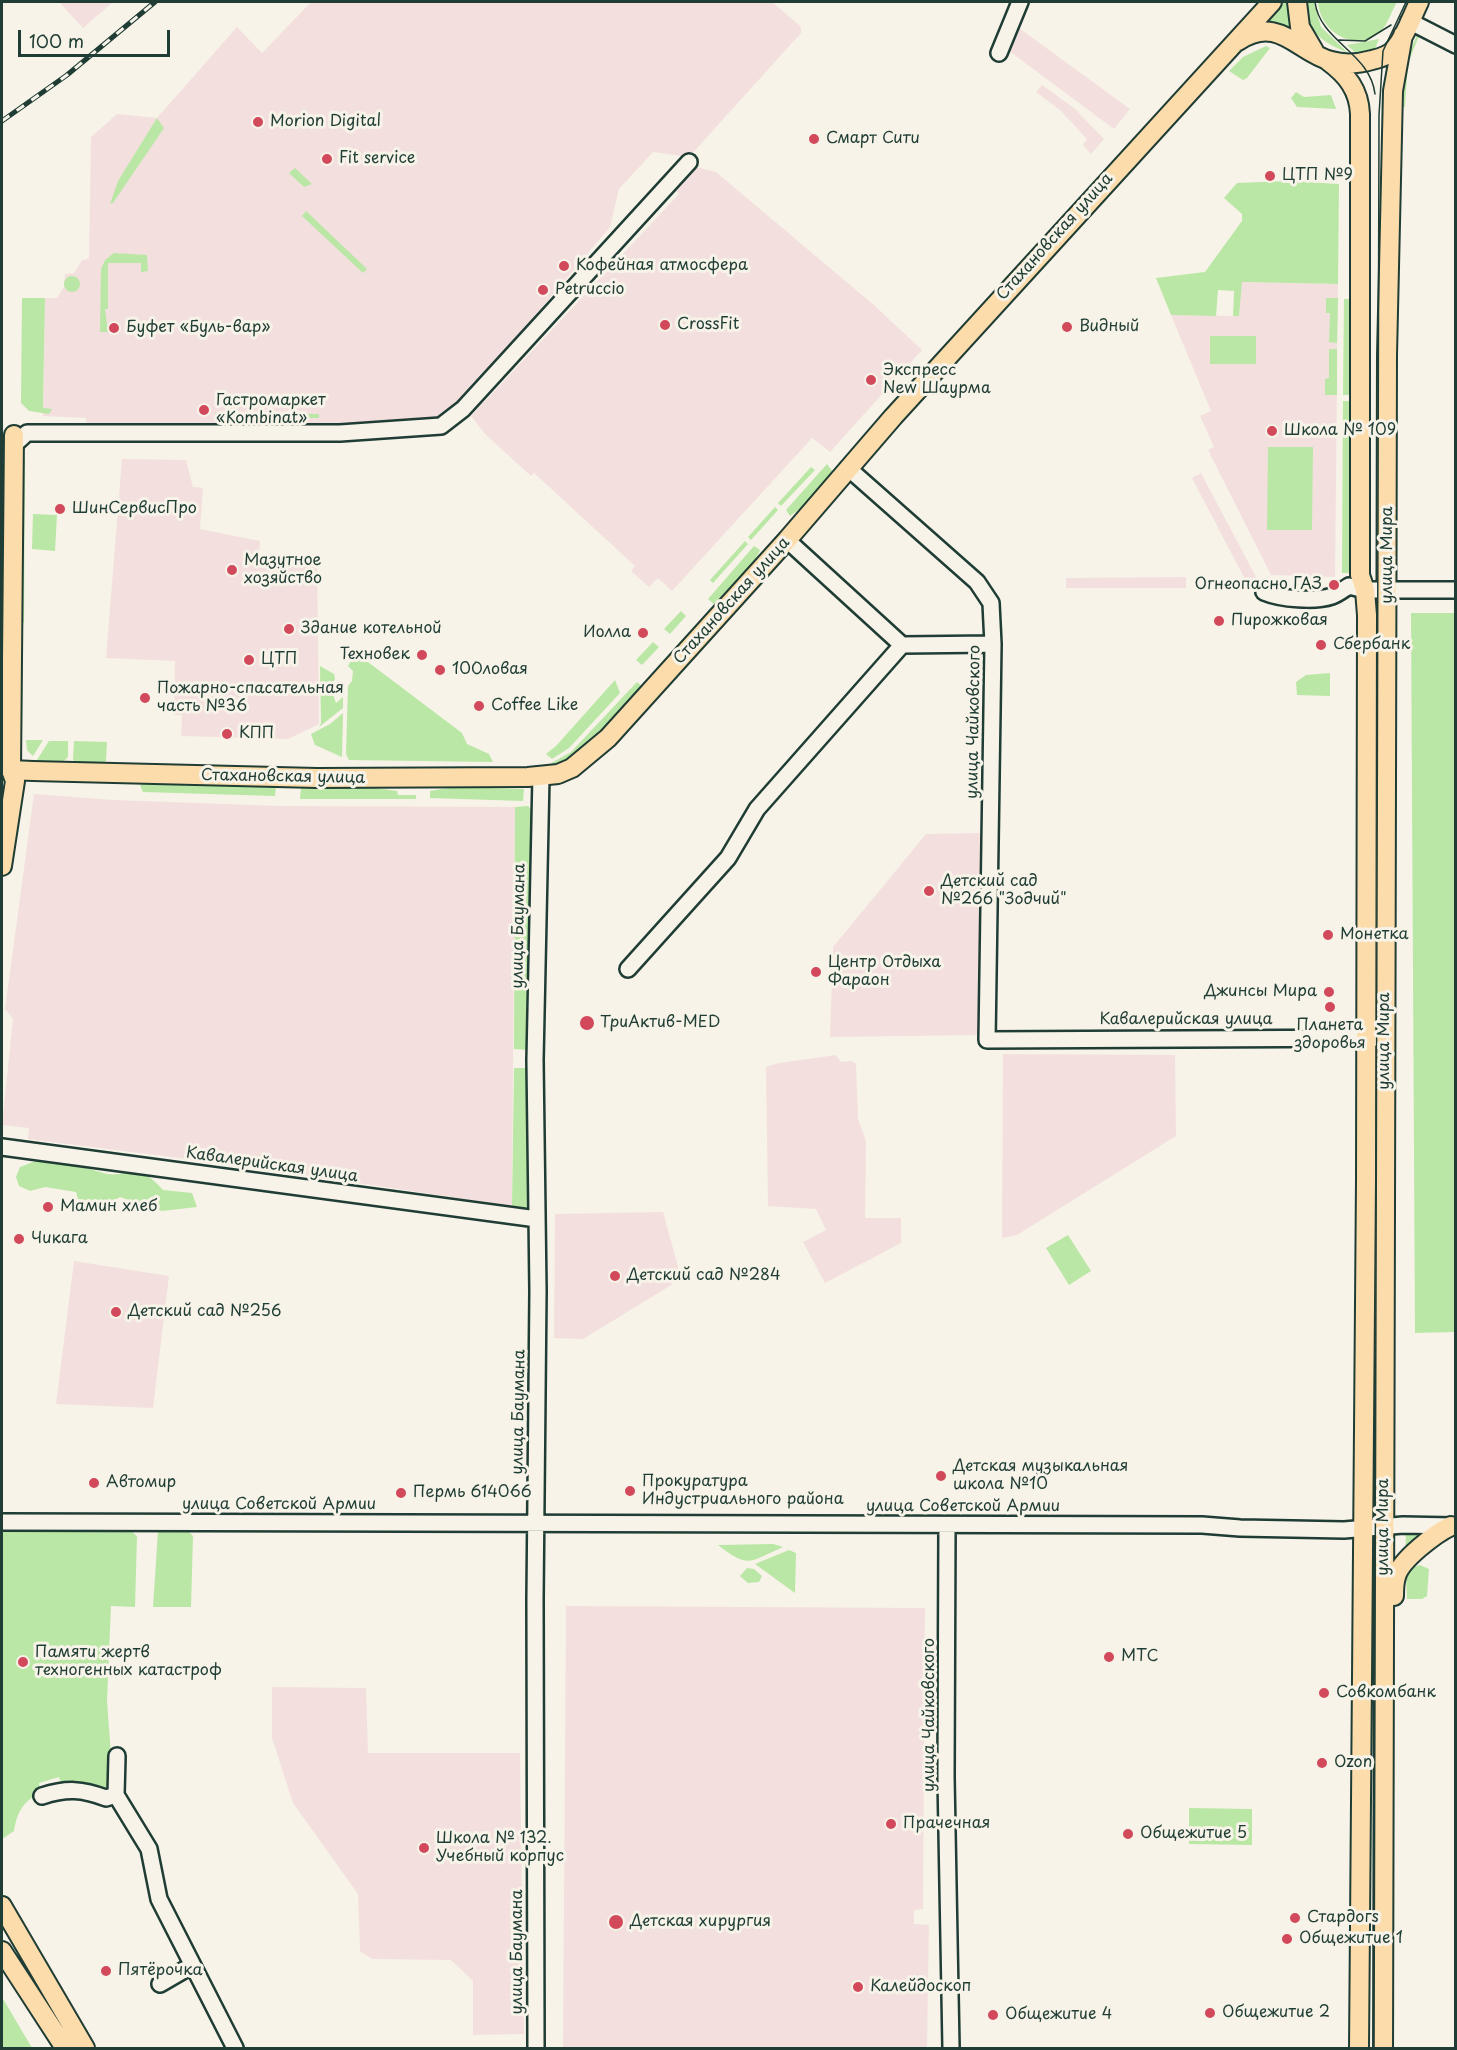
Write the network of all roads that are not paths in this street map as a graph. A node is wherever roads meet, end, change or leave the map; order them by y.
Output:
1 (1020, 2) edge
2 (1272, 2) edge
3 (1297, 2) edge
4 (1419, 2) edge
5 (1406, 28) junction
6 (1455, 45) edge
7 (1229, 47) junction
8 (999, 53) dead end
9 (1321, 56) junction
10 (689, 162) dead end
11 (10, 445) edge
12 (848, 468) junction
13 (787, 540) junction
14 (1365, 590) junction
15 (1387, 590) junction
16 (1455, 590) edge
17 (1264, 592) dead end
18 (993, 644) junction
19 (902, 645) junction
20 (6, 766) edge
21 (542, 776) junction
22 (2, 866) edge
23 (628, 969) dead end
24 (1365, 1038) junction
25 (1385, 1038) junction
26 (987, 1040) joint
27 (2, 1147) edge
28 (537, 1219) junction
29 (2, 1522) edge
30 (536, 1524) junction
31 (946, 1525) junction
32 (1384, 1526) junction
33 (1453, 1526) edge
34 (1364, 1528) junction
35 (1384, 1644) junction
36 (117, 1756) dead end
37 (116, 1795) junction
38 (42, 1796) dead end
39 (2, 1906) edge
40 (2, 1951) edge
41 (191, 1966) junction
42 (160, 1984) dead end
43 (65, 2049) edge
44 (84, 2049) edge
45 (236, 2049) edge
46 (537, 2049) edge
47 (951, 2049) edge
48 (1359, 2049) edge
49 (1383, 2049) edge

1 - 8 street
2 - 7 main road, Стахановская улица
3 - 9 main road
4 - 5 main road
5 - 6 street
5 - 9 main road
5 - 15 main road, улица Мира
7 - 9 main road
7 - 12 main road, Стахановская улица
9 - 14 main road, улица Мира
10 - 11 street
11 - 20 main road
12 - 13 main road, Стахановская улица
12 - 18 street, улица Чайковского
13 - 19 street
13 - 21 main road, Стахановская улица
14 - 15 street
14 - 17 street
14 - 24 main road, улица Мира
15 - 16 street
15 - 25 main road, улица Мира
18 - 19 street
18 - 26 street, улица Чайковского
19 - 23 street
20 - 21 main road, Стахановская улица
20 - 22 main road
21 - 28 street, улица Баумана
24 - 25 street, Кавалерийская улица
24 - 26 street, Кавалерийская улица
24 - 34 main road, улица Мира
25 - 32 main road, улица Мира
27 - 28 street, Кавалерийская улица
28 - 30 street, улица Баумана
29 - 30 street, улица Советской Армии
30 - 31 street, улица Советской Армии
30 - 46 street, улица Баумана
31 - 34 street, улица Советской Армии
31 - 47 street, улица Чайковского
32 - 33 street, улица Советской Армии
32 - 34 street, улица Советской Армии
32 - 35 main road, улица Мира
33 - 35 main road
34 - 48 main road, улица Мира
35 - 49 main road, улица Мира
36 - 37 street
37 - 38 street
37 - 41 street
39 - 44 main road
40 - 43 main road
41 - 42 street
41 - 45 street

